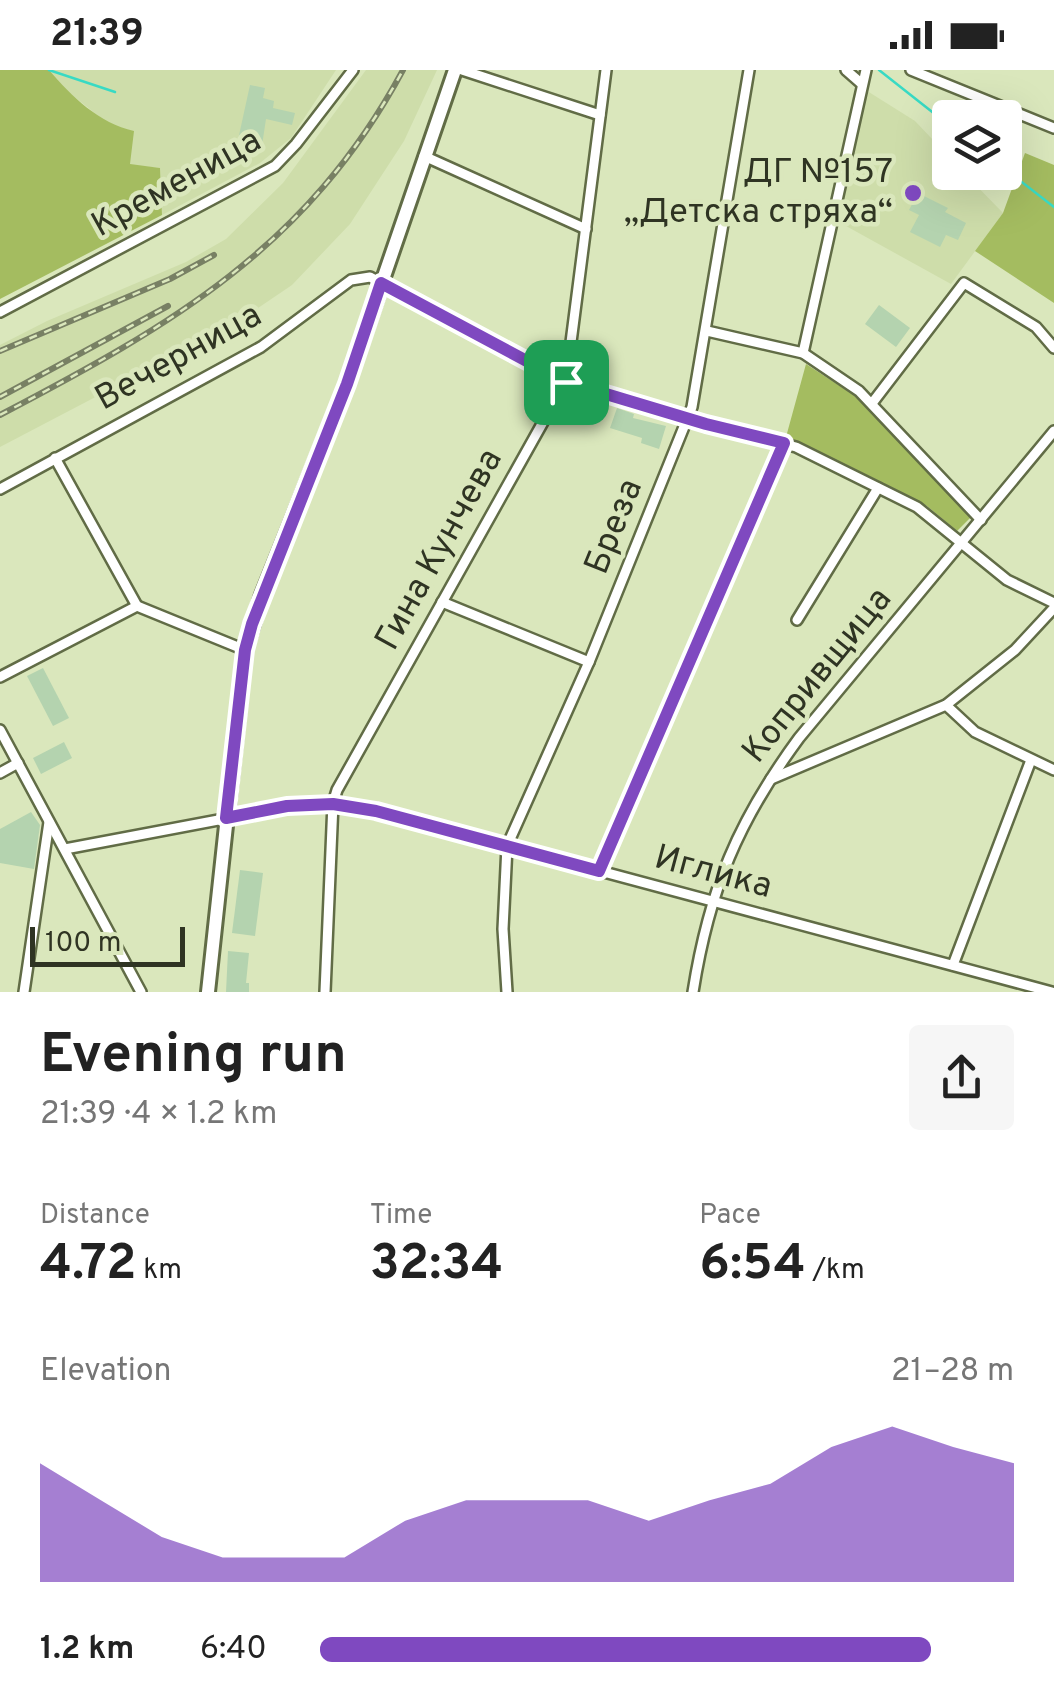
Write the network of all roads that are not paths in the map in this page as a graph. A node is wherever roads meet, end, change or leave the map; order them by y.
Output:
1 (353, 70) edge
2 (458, 70) edge
3 (606, 70) edge
4 (749, 70) edge
5 (846, 70) edge
6 (866, 70) edge
7 (911, 70) edge
8 (862, 84) junction
9 (600, 115) junction
10 (1054, 128) edge
11 (424, 156) junction
12 (586, 229) junction
13 (381, 283) junction
14 (0, 312) edge
15 (707, 331) junction
16 (1054, 348) edge
17 (803, 353) junction
18 (566, 382) junction
19 (874, 402) junction
20 (687, 418) junction
21 (1054, 431) edge
22 (784, 443) junction
23 (55, 458) junction
24 (878, 488) junction
25 (0, 489) edge
26 (980, 520) junction
27 (962, 542) junction
28 (442, 602) junction
29 (136, 606) junction
30 (1054, 606) edge
31 (797, 620) dead end
32 (245, 650) junction
33 (588, 662) junction
34 (0, 676) edge
35 (946, 704) junction
36 (0, 730) edge
37 (1031, 760) junction
38 (18, 763) junction
39 (1054, 770) edge
40 (0, 773) edge
41 (768, 780) junction
42 (333, 804) junction
43 (226, 818) junction
44 (49, 822) junction
45 (506, 846) junction
46 (65, 849) junction
47 (599, 871) junction
48 (713, 901) junction
49 (953, 965) junction
50 (24, 992) edge
51 (141, 992) edge
52 (208, 992) edge
53 (325, 992) edge
54 (506, 992) edge
55 (693, 992) edge
56 (1052, 992) edge

1 - 14 street, Кременица
2 - 9 street
2 - 11 main road
3 - 9 street, Гина Кунчева
4 - 15 street, Бреза
5 - 8 street
6 - 8 street
7 - 10 street
8 - 17 street
9 - 12 street, Гина Кунчева
11 - 12 street
11 - 13 main road
12 - 18 street, Гина Кунчева
13 - 18 street
13 - 23 street, Вечерница
13 - 32 main road
15 - 17 street
15 - 20 street, Бреза
16 - 19 street
17 - 19 street
18 - 20 street
18 - 28 street, Гина Кунчева
19 - 26 street
20 - 22 street
20 - 33 street, Бреза
21 - 26 street, Копривщица
22 - 24 street
22 - 47 street
23 - 25 street, Вечерница
23 - 29 street
24 - 27 street
24 - 31 street
26 - 27 street, Копривщица
27 - 30 street
27 - 41 street, Копривщица
28 - 33 street
28 - 42 street, Гина Кунчева
29 - 32 street
29 - 34 street
30 - 35 street
32 - 43 main road
33 - 45 street, Бреза
35 - 37 street
35 - 41 street
36 - 38 street
37 - 39 street
37 - 49 street
38 - 40 street
38 - 44 street
41 - 48 street, Копривщица
42 - 43 street, Иглика
42 - 45 street, Иглика
42 - 53 street, Гина Кунчева
43 - 46 street, Иглика
43 - 52 main road
44 - 46 street
44 - 50 street
45 - 47 street, Иглика
45 - 54 street, Бреза
46 - 51 street
47 - 48 street, Иглика
48 - 49 street, Иглика
48 - 55 street, Копривщица
49 - 56 street, Иглика

